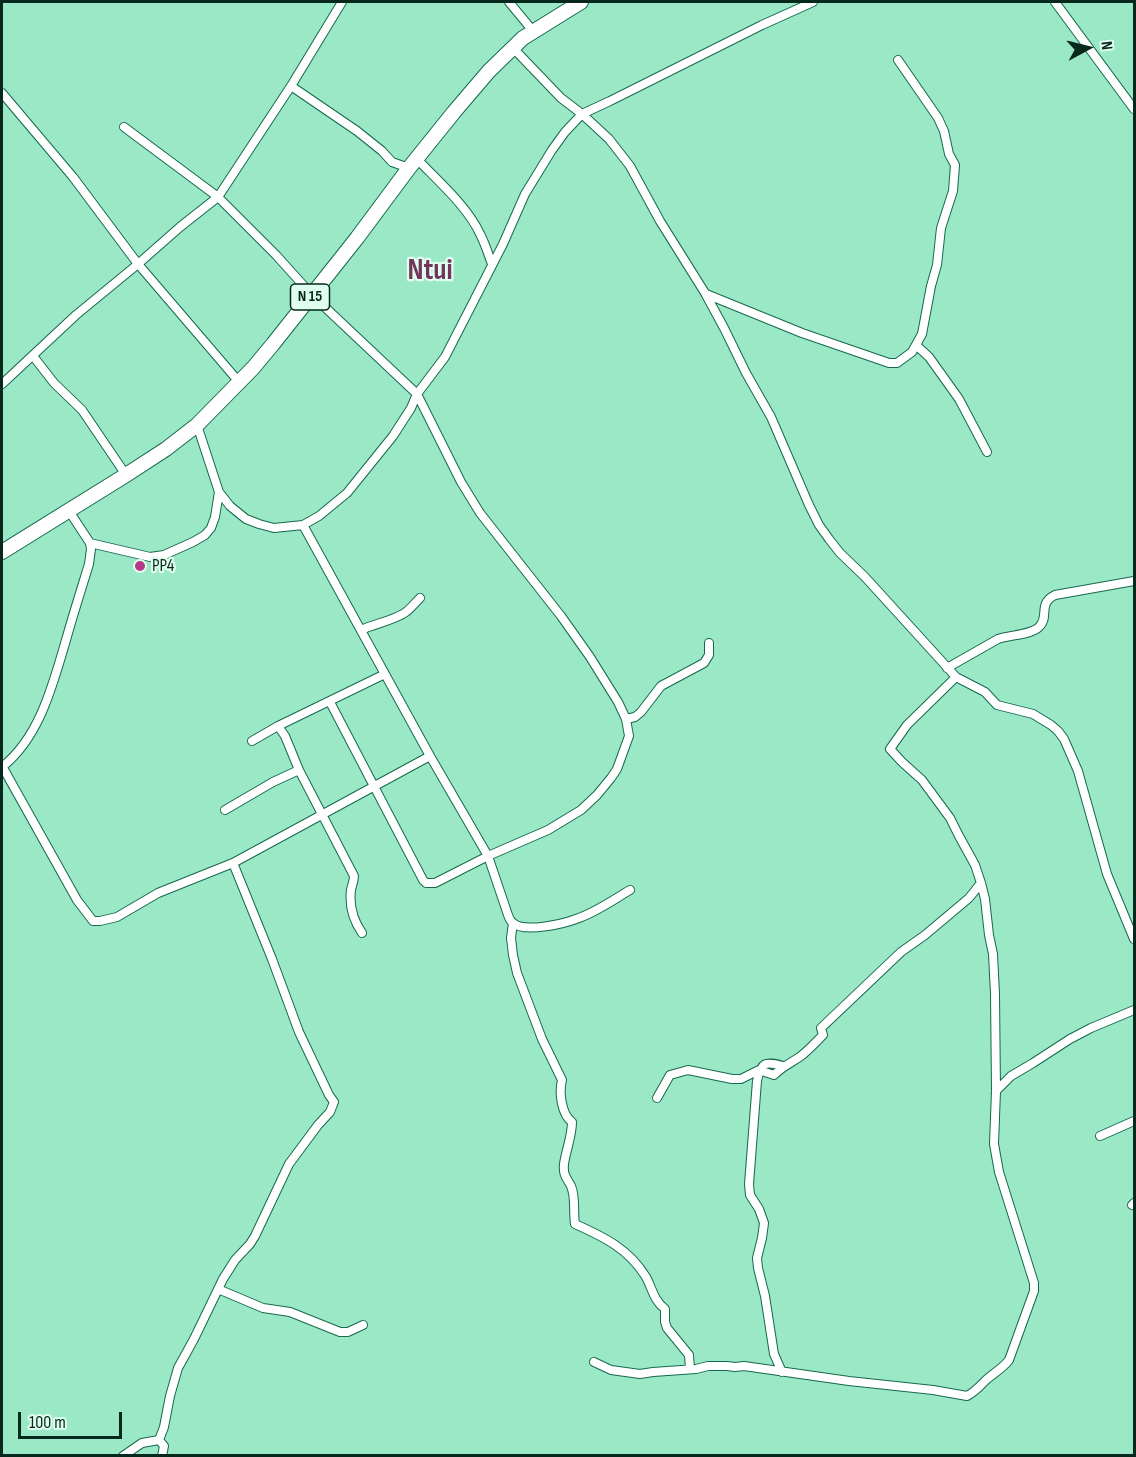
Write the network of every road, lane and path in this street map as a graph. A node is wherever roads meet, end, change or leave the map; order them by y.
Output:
1 (509, 2) edge
2 (581, 2) edge
3 (813, 2) edge
4 (1055, 2) edge
5 (340, 3) edge
6 (533, 32) junction
7 (513, 48) junction
8 (898, 60) dead end
9 (291, 86) junction
10 (2, 93) edge
11 (1134, 109) edge
12 (582, 114) junction
13 (124, 127) dead end
14 (413, 164) junction
15 (218, 197) junction
16 (138, 264) junction
17 (492, 264) junction
18 (705, 293) junction
19 (312, 295) junction
20 (916, 346) junction
21 (33, 356) junction
22 (239, 382) junction
23 (2, 384) edge
24 (417, 394) junction
25 (197, 425) junction
26 (987, 452) dead end
27 (126, 475) junction
28 (219, 492) junction
29 (69, 511) junction
30 (303, 525) junction
31 (90, 543) junction
32 (2, 552) edge
33 (1134, 581) edge
34 (420, 598) dead end
35 (361, 630) junction
36 (709, 644) dead end
37 (947, 668) junction
38 (384, 674) junction
39 (956, 676) junction
40 (330, 702) junction
41 (626, 719) junction
42 (281, 725) junction
43 (252, 741) dead end
44 (430, 756) junction
45 (2, 767) edge
46 (299, 770) junction
47 (374, 786) junction
48 (225, 810) dead end
49 (321, 814) junction
50 (488, 856) junction
51 (233, 863) junction
52 (981, 883) junction
53 (630, 890) dead end
54 (513, 923) junction
55 (362, 933) dead end
56 (1134, 939) edge
57 (1134, 1010) edge
58 (759, 1070) junction
59 (996, 1091) junction
60 (657, 1098) dead end
61 (1134, 1121) edge
62 (1100, 1136) dead end
63 (218, 1289) junction
64 (363, 1325) dead end
65 (594, 1362) dead end
66 (690, 1369) junction
67 (782, 1372) junction
68 (159, 1440) junction
69 (123, 1455) edge
70 (162, 1455) edge

1 - 6 street
2 - 6 highway, N 15
3 - 12 street
4 - 11 street
5 - 9 street
6 - 7 highway, N 15
7 - 12 street
7 - 14 highway, N 15
8 - 20 street
9 - 14 street
9 - 15 street
10 - 16 street
12 - 17 street
12 - 18 street
13 - 15 street
14 - 17 street
14 - 19 highway, N 15
15 - 16 street
15 - 19 street
16 - 21 street
16 - 22 street
17 - 24 street
18 - 20 street
18 - 37 street
19 - 22 highway, N 15
19 - 24 street
20 - 26 street
21 - 23 street
21 - 27 street
22 - 25 highway, N 15
24 - 30 street
24 - 41 street
25 - 27 highway, N 15
25 - 28 street
27 - 29 highway, N 15
28 - 30 street
28 - 31 street
29 - 31 street
29 - 32 highway, N 15
30 - 35 street
31 - 45 street
33 - 37 street
34 - 35 street
35 - 38 street
36 - 41 street
37 - 39 street
38 - 40 street
38 - 44 street
39 - 52 street
39 - 56 street
40 - 42 street
40 - 47 street
41 - 50 street
42 - 43 street
42 - 46 street
44 - 47 street
44 - 50 street
45 - 51 street
46 - 48 street
46 - 49 street
47 - 49 street
47 - 50 street
49 - 51 street
49 - 55 street
50 - 54 street
51 - 63 street
52 - 58 street
52 - 59 street
53 - 54 street
54 - 66 street
57 - 59 street
58 - 60 street
58 - 67 street
59 - 67 street
61 - 62 street
63 - 64 street
63 - 68 street
65 - 66 street
66 - 67 street
68 - 69 street
68 - 70 street

